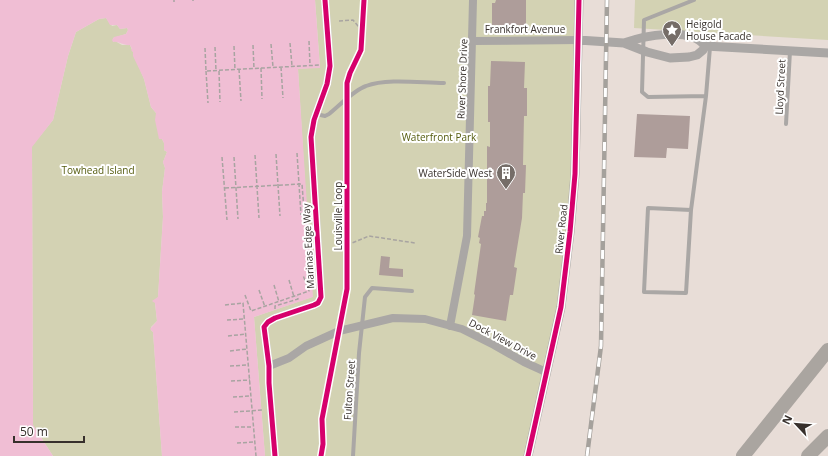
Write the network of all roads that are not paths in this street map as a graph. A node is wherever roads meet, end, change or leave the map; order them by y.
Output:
1 (325, 0) edge
2 (473, 0) edge
3 (579, 0) edge
4 (694, 0) edge
5 (644, 37) junction
6 (578, 40) junction
7 (473, 41) junction
8 (624, 43) junction
9 (707, 46) junction
10 (644, 51) junction
11 (790, 51) junction
12 (828, 53) edge
13 (444, 83) dead end
14 (706, 96) junction
15 (316, 114) junction
16 (786, 124) dead end
17 (691, 210) junction
18 (412, 291) dead end
19 (362, 324) junction
20 (450, 326) junction
21 (828, 350) edge
22 (269, 366) junction
23 (546, 372) junction
24 (828, 436) edge
25 (275, 456) edge
26 (353, 456) edge
27 (528, 456) edge
28 (743, 456) edge
29 (808, 456) edge

1 - 15 street, Marinas Edge Way
2 - 7 street, River Shore Drive
3 - 6 street, River Road
4 - 5 lane
5 - 8 street, Frankfort Avenue
5 - 9 street, Frankfort Avenue
5 - 10 lane
6 - 7 street, Frankfort Avenue
6 - 8 street, Frankfort Avenue
6 - 23 street, River Road
7 - 20 street, River Shore Drive
8 - 10 street, Frankfort Avenue
9 - 10 street, Frankfort Avenue
9 - 11 street, Frankfort Avenue
9 - 14 lane
10 - 14 lane
11 - 12 street, Frankfort Avenue
11 - 16 lane, Lloyd Street
13 - 15 lane
14 - 17 lane
15 - 22 street, Marinas Edge Way
17 - 17 lane
18 - 19 lane, Fulton Street
19 - 20 street, Dock View Drive
19 - 22 street, Dock View Drive
19 - 26 lane, Fulton Street
20 - 23 street, Dock View Drive
21 - 28 highway
22 - 25 street, Marinas Edge Way
23 - 27 street, River Road
24 - 29 highway

